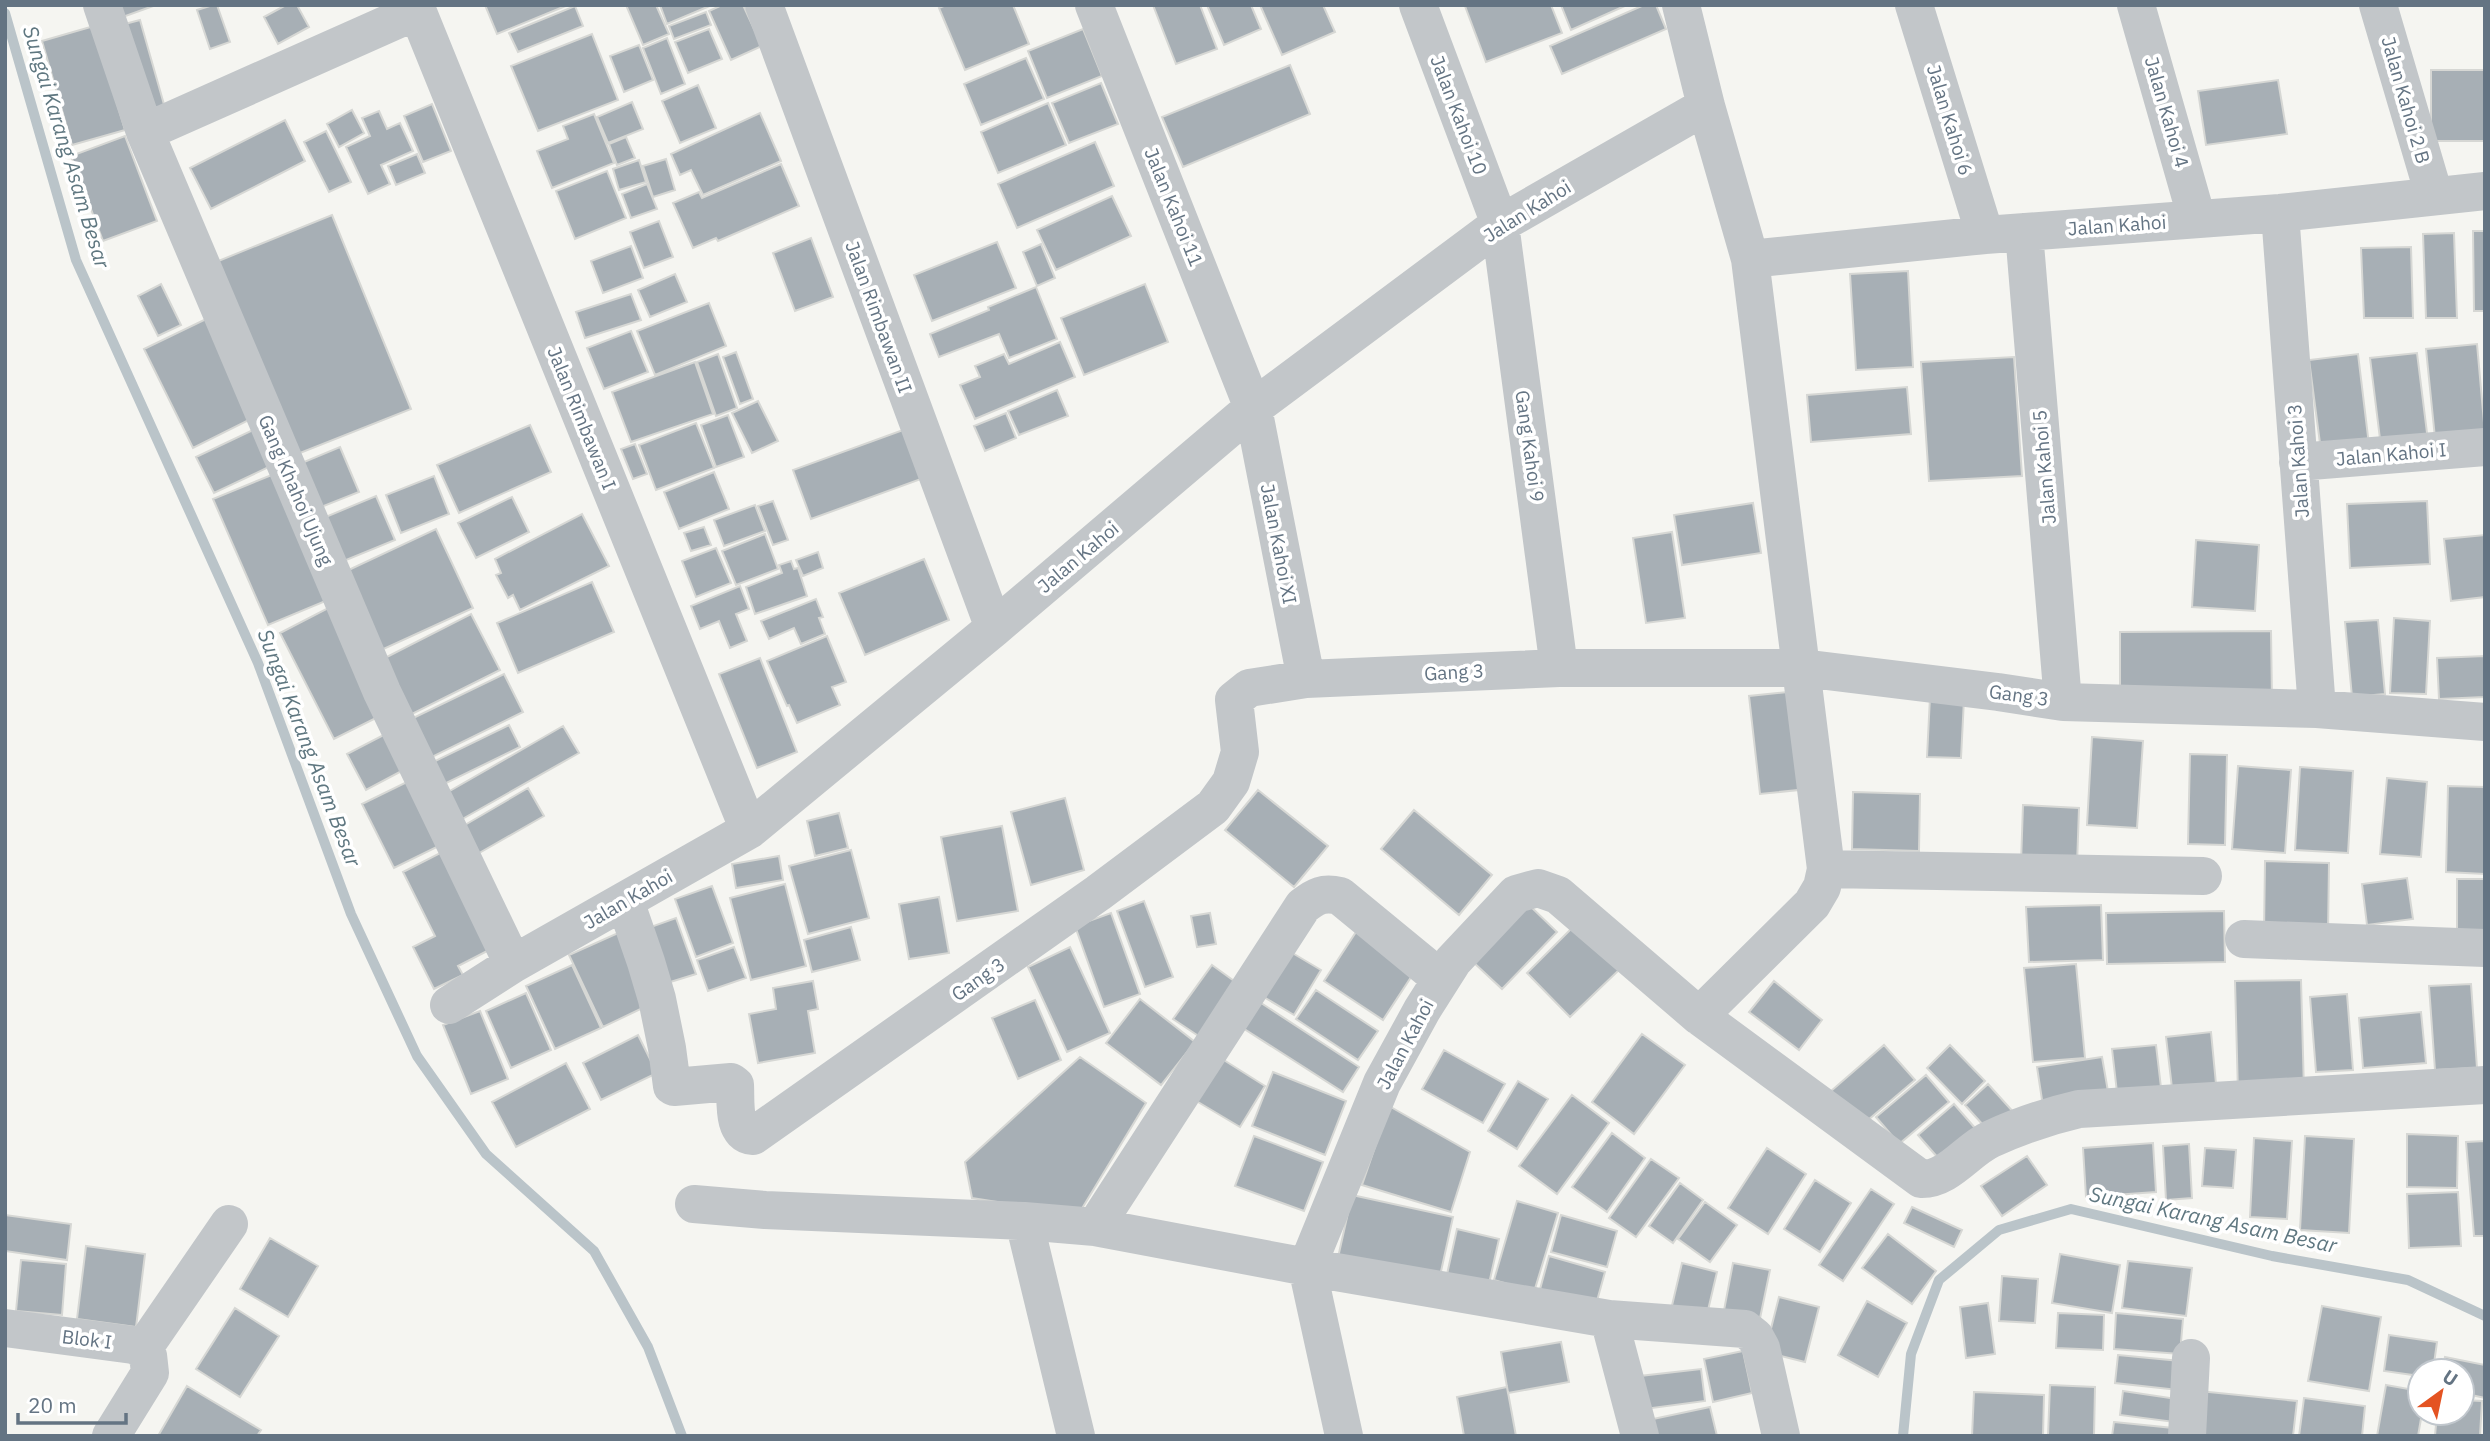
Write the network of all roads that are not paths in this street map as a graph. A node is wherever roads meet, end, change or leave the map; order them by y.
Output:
1 (102, 5) edge
2 (764, 5) edge
3 (1094, 5) edge
4 (1418, 5) edge
5 (1681, 5) edge
6 (1914, 5) edge
7 (2136, 5) edge
8 (2378, 5) edge
9 (416, 8) edge
10 (1706, 106) junction
11 (145, 132) junction
12 (2485, 191) edge
13 (2434, 195) junction
14 (2280, 213) junction
15 (2197, 219) junction
16 (1500, 224) junction
17 (2024, 232) junction
18 (1985, 235) junction
19 (1750, 259) junction
20 (1253, 408) junction
21 (2485, 447) edge
22 (2298, 461) junction
23 (994, 628) junction
24 (1559, 668) junction
25 (1802, 668) junction
26 (1306, 679) junction
27 (2063, 702) junction
28 (2316, 709) junction
29 (2485, 722) edge
30 (749, 830) junction
31 (1826, 869) junction
32 (2203, 876) dead end
33 (625, 901) junction
34 (2244, 939) dead end
35 (2485, 948) edge
36 (513, 964) junction
37 (1441, 979) junction
38 (449, 1005) dead end
39 (1699, 1016) junction
40 (2485, 1086) edge
41 (694, 1204) dead end
42 (1024, 1221) junction
43 (229, 1224) dead end
44 (1095, 1227) junction
45 (1307, 1267) junction
46 (1608, 1319) junction
47 (5, 1328) edge
48 (2191, 1358) dead end
49 (146, 1361) junction
50 (111, 1436) edge
51 (1076, 1436) edge
52 (1344, 1436) edge
53 (1640, 1436) edge
54 (1781, 1436) edge
55 (2186, 1436) edge

1 - 11 street, Gang Khahoi Ujung
2 - 23 street, Jalan Rimbawan II
3 - 20 street, Jalan Kahoi 11
4 - 16 street, Jalan Kahoi 10
5 - 10 street
6 - 18 street, Jalan Kahoi 6
7 - 15 street, Jalan Kahoi 4
8 - 13 street, Jalan Kahoi 2 B
9 - 11 street
9 - 30 street, Jalan Rimbawan I
10 - 16 street, Jalan Kahoi
10 - 19 street
11 - 36 street, Gang Khahoi Ujung
12 - 13 street, Jalan Kahoi
13 - 14 street, Jalan Kahoi
14 - 15 street, Jalan Kahoi
14 - 22 street, Jalan Kahoi 3
15 - 17 street, Jalan Kahoi
16 - 20 street, Jalan Kahoi
16 - 24 street, Gang Kahoi 9
17 - 18 street, Jalan Kahoi
17 - 27 street, Jalan Kahoi 5
18 - 19 street, Jalan Kahoi
19 - 25 street
20 - 23 street, Jalan Kahoi
20 - 26 street, Jalan Kahoi XI
21 - 22 street, Jalan Kahoi I
22 - 28 street, Jalan Kahoi 3
23 - 30 street, Jalan Kahoi
24 - 25 street, Gang 3
24 - 26 street, Gang 3
25 - 27 street, Gang 3
25 - 31 street
26 - 33 street, Gang 3
27 - 28 street, Gang 3
28 - 29 street, Gang 3
30 - 33 street, Jalan Kahoi
31 - 32 street
31 - 39 street
33 - 36 street, Jalan Kahoi
34 - 35 street
36 - 38 street, Jalan Kahoi
37 - 39 street, Jalan Kahoi
37 - 44 street
37 - 45 street, Jalan Kahoi
39 - 40 street, Jalan Kahoi
41 - 42 street
42 - 44 street
42 - 51 street
43 - 49 street
44 - 45 street
45 - 46 street
45 - 52 street
46 - 53 street
46 - 54 street
47 - 49 street, Blok I
48 - 55 street
49 - 50 street

